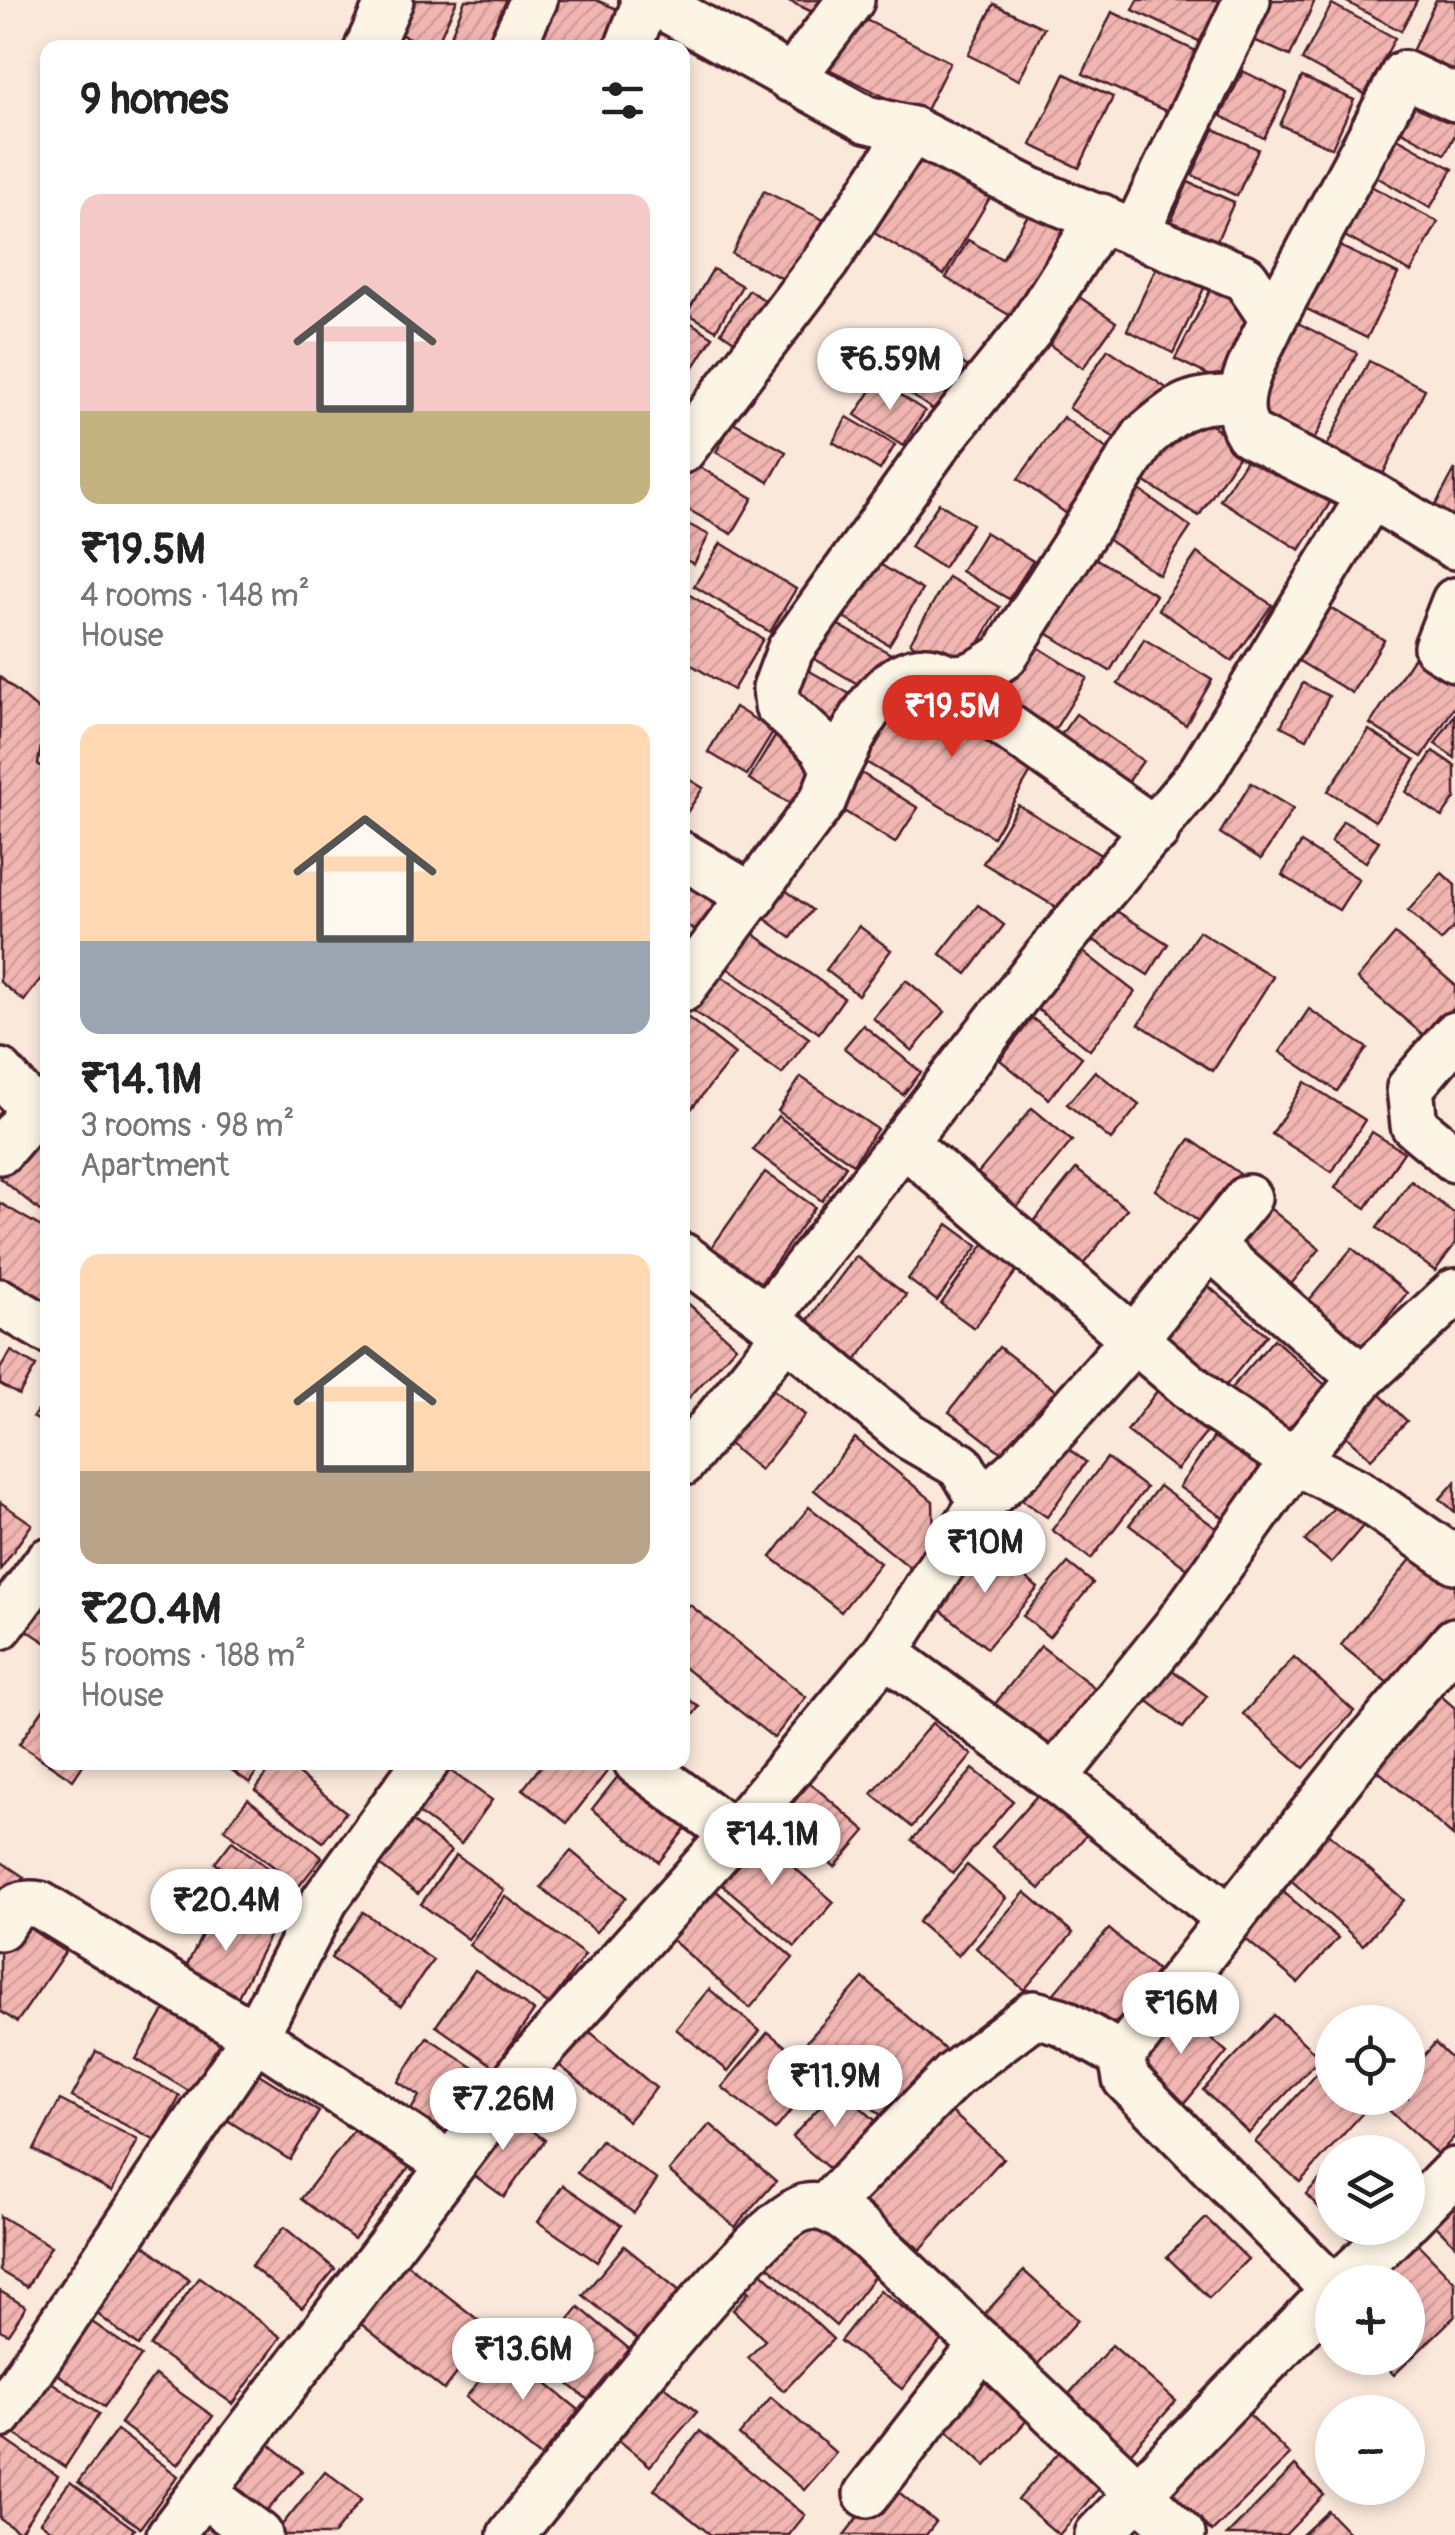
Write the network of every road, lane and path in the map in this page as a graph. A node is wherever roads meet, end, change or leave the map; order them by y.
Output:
1 (390, 0) edge
2 (534, 0) edge
3 (851, 0) edge
4 (1248, 0) edge
5 (645, 1) edge
6 (372, 40) edge
7 (516, 40) edge
8 (631, 40) edge
9 (791, 79) junction
10 (1455, 98) edge
11 (912, 130) junction
12 (1118, 225) junction
13 (1274, 318) junction
14 (1239, 399) junction
15 (690, 439) edge
16 (1372, 495) junction
17 (1455, 546) edge
18 (1455, 601) edge
19 (1455, 658) edge
20 (926, 670) junction
21 (835, 770) junction
22 (1156, 830) junction
23 (690, 860) edge
24 (753, 897) junction
25 (690, 979) edge
26 (1455, 1035) edge
27 (0, 1072) edge
28 (903, 1142) junction
29 (0, 1151) edge
30 (1455, 1158) edge
31 (1248, 1198) dead end
32 (1210, 1246) junction
33 (690, 1262) edge
34 (1455, 1292) edge
35 (0, 1302) edge
36 (40, 1325) edge
37 (777, 1326) junction
38 (1134, 1339) junction
39 (1362, 1378) junction
40 (690, 1451) edge
41 (1294, 1462) junction
42 (982, 1502) junction
43 (1455, 1560) edge
44 (40, 1572) edge
45 (0, 1626) edge
46 (1455, 1641) edge
47 (885, 1653) junction
48 (403, 1770) edge
49 (648, 1770) edge
50 (1054, 1778) junction
51 (734, 1834) junction
52 (1229, 1918) junction
53 (0, 1927) edge
54 (254, 2036) junction
55 (1122, 2056) junction
56 (450, 2164) junction
57 (1455, 2172) edge
58 (1425, 2201) edge
59 (826, 2208) junction
60 (1381, 2245) edge
61 (1360, 2265) edge
62 (1315, 2274) edge
63 (1315, 2309) edge
64 (983, 2345) junction
65 (0, 2415) edge
66 (1140, 2492) junction
67 (204, 2493) junction
68 (867, 2494) dead end
69 (170, 2535) edge
70 (259, 2535) edge
71 (510, 2535) edge
72 (1098, 2535) edge
73 (1182, 2535) edge

1 - 6 street
2 - 7 street
3 - 9 street
4 - 12 street
5 - 8 street
5 - 9 street
9 - 11 street
10 - 13 street
11 - 12 street
11 - 15 street
12 - 13 street
12 - 21 street
13 - 14 street
14 - 16 street
14 - 20 street
16 - 17 street
16 - 22 street
18 - 19 street
20 - 21 street
20 - 22 street
21 - 24 street
22 - 28 street
23 - 24 street
24 - 25 street
26 - 30 street
27 - 29 street
28 - 37 street
28 - 38 street
31 - 32 street
32 - 38 street
32 - 39 street
33 - 37 street
34 - 39 street
35 - 36 street
37 - 40 street
37 - 42 street
38 - 41 street
38 - 42 street
39 - 41 street
41 - 43 street
41 - 50 street
42 - 47 street
44 - 45 street
46 - 52 street
47 - 50 street
47 - 51 street
48 - 54 street
49 - 51 street
50 - 52 street
51 - 56 street
52 - 55 street
53 - 54 street
54 - 56 street
54 - 65 street
55 - 59 street
55 - 62 street
56 - 67 street
57 - 58 street
59 - 64 street
59 - 71 street
60 - 61 street
63 - 66 street
64 - 66 street
64 - 68 street
66 - 72 street
66 - 73 street
67 - 69 street
67 - 70 street

